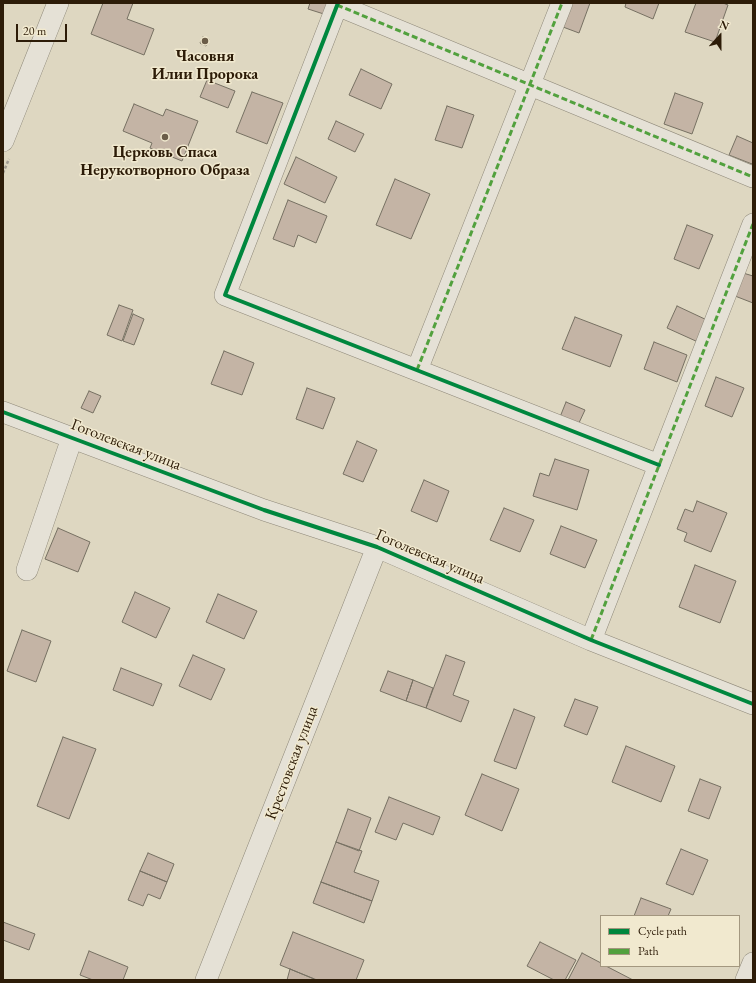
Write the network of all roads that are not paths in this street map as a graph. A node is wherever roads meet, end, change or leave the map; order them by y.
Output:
1 (58, 3) edge
2 (562, 3) edge
3 (337, 4) edge
4 (530, 84) junction
5 (3, 139) edge
6 (753, 176) edge
7 (753, 224) edge
8 (417, 370) junction
9 (3, 412) edge
10 (72, 438) junction
11 (659, 466) junction
12 (377, 547) junction
13 (27, 570) dead end
14 (592, 640) junction
15 (753, 704) edge
16 (753, 963) edge
17 (206, 980) edge
18 (746, 980) edge

1 - 5 street
2 - 4 street
3 - 4 street
3 - 8 street
4 - 6 street
4 - 8 street
7 - 11 street
8 - 11 street
9 - 10 street, Гоголевская улица
10 - 12 street, Гоголевская улица
10 - 13 street
11 - 14 street
12 - 14 street, Гоголевская улица
12 - 17 street, Крестовская улица
14 - 15 street, Гоголевская улица
16 - 18 street

